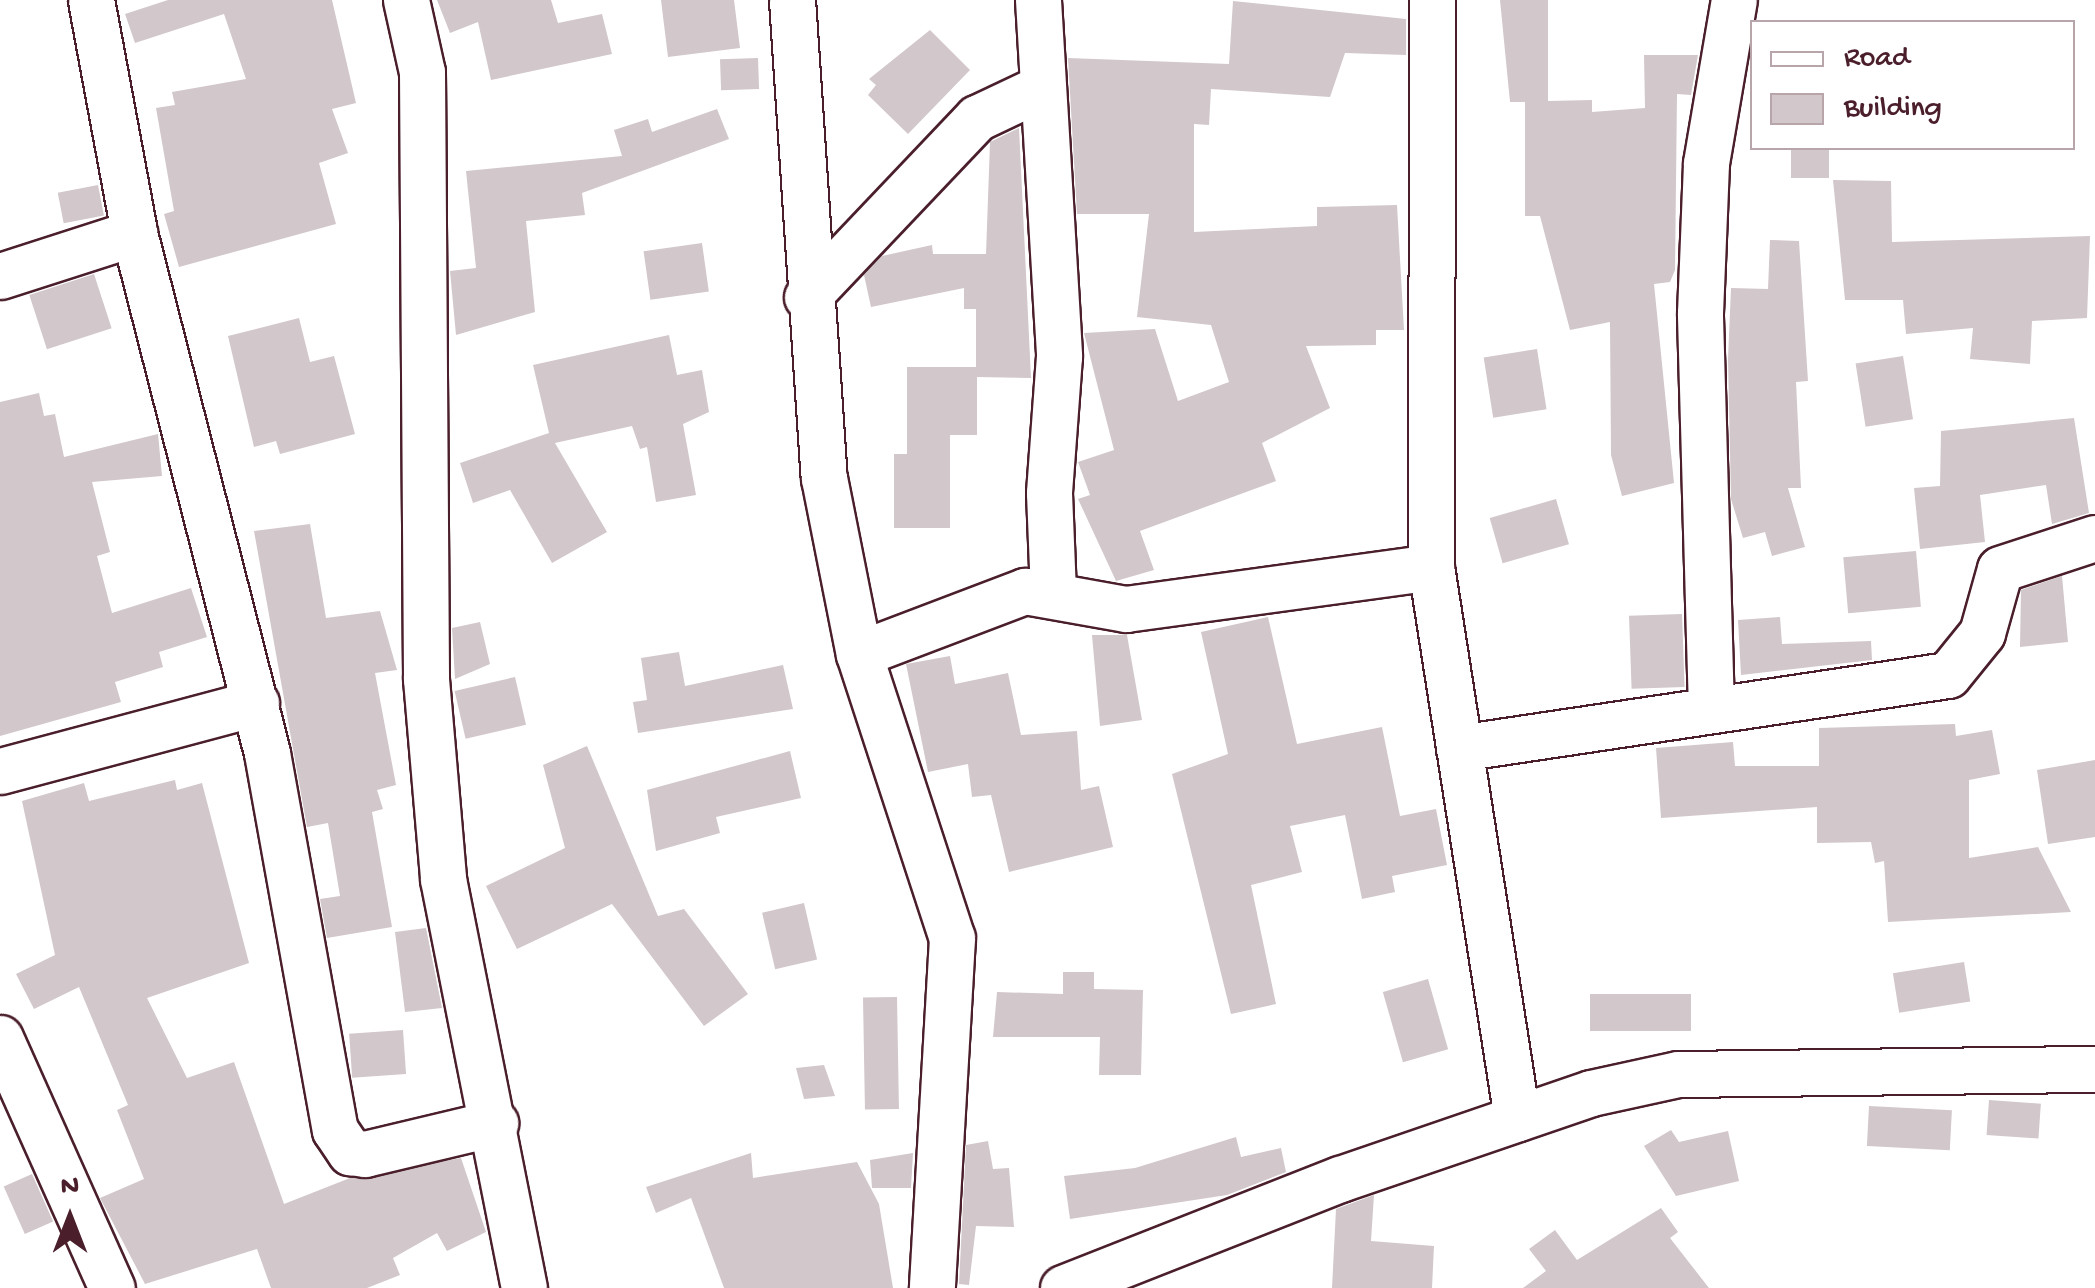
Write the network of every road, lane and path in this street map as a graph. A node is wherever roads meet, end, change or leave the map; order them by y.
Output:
1 (92, 0) edge
2 (406, 0) edge
3 (792, 0) edge
4 (1038, 0) edge
5 (1432, 0) edge
6 (1734, 0) edge
7 (1036, 90) junction
8 (134, 233) junction
9 (0, 276) edge
10 (807, 297) junction
11 (2095, 538) edge
12 (1431, 568) junction
13 (1053, 591) junction
14 (859, 654) junction
15 (256, 703) junction
16 (1710, 710) junction
17 (1459, 748) junction
18 (0, 771) edge
19 (0, 1038) edge
20 (2095, 1069) edge
21 (1516, 1118) junction
22 (495, 1123) junction
23 (112, 1288) edge
24 (524, 1288) edge
25 (932, 1288) edge
26 (1064, 1288) edge

1 - 8 street
2 - 22 street
3 - 10 street
4 - 7 street
5 - 12 street
6 - 16 street
7 - 10 street
7 - 13 street
8 - 9 street
8 - 15 street
10 - 14 street
11 - 16 street
12 - 13 street
12 - 17 street
13 - 14 street
14 - 25 street
15 - 18 street
15 - 22 street
16 - 17 street
17 - 21 street
19 - 23 street
20 - 21 street
21 - 26 street
22 - 24 street

